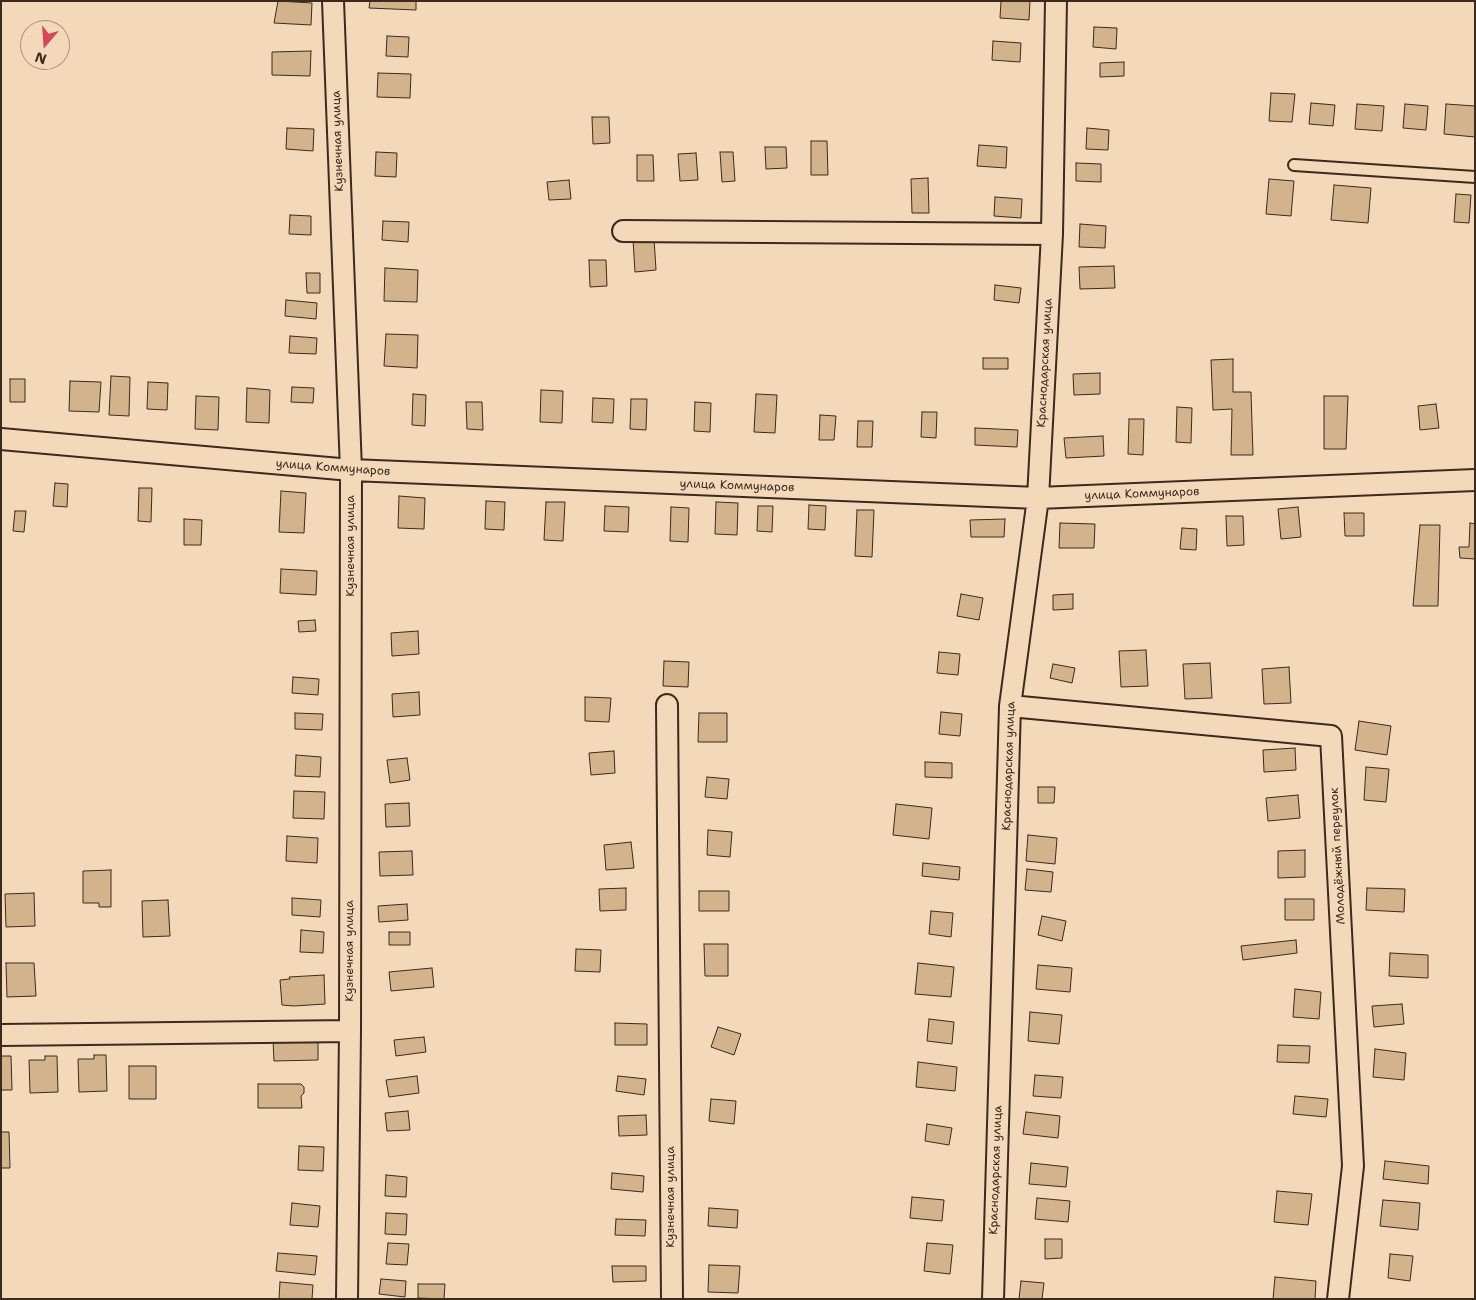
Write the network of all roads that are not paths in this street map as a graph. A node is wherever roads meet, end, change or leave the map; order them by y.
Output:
1 (333, 1) edge
2 (1056, 1) edge
3 (1294, 166) dead end
4 (1475, 177) edge
5 (623, 230) dead end
6 (1052, 234) junction
7 (1, 439) edge
8 (351, 470) junction
9 (1475, 480) edge
10 (1038, 498) junction
11 (667, 705) dead end
12 (1010, 706) junction
13 (350, 1032) junction
14 (1, 1035) edge
15 (347, 1299) edge
16 (672, 1299) edge
17 (993, 1299) edge
18 (1338, 1299) edge

1 - 8 street, Кузнечная улица
2 - 6 street, Краснодарская улица
3 - 4 lane
5 - 6 street
6 - 10 street, Краснодарская улица
7 - 8 street, улица Коммунаров
8 - 10 street, улица Коммунаров
8 - 13 street, Кузнечная улица
9 - 10 street, улица Коммунаров
10 - 12 street, Краснодарская улица
11 - 16 street, Кузнечная улица
12 - 17 street, Краснодарская улица
12 - 18 street, Молодёжный переулок
13 - 14 street
13 - 15 street, Кузнечная улица

